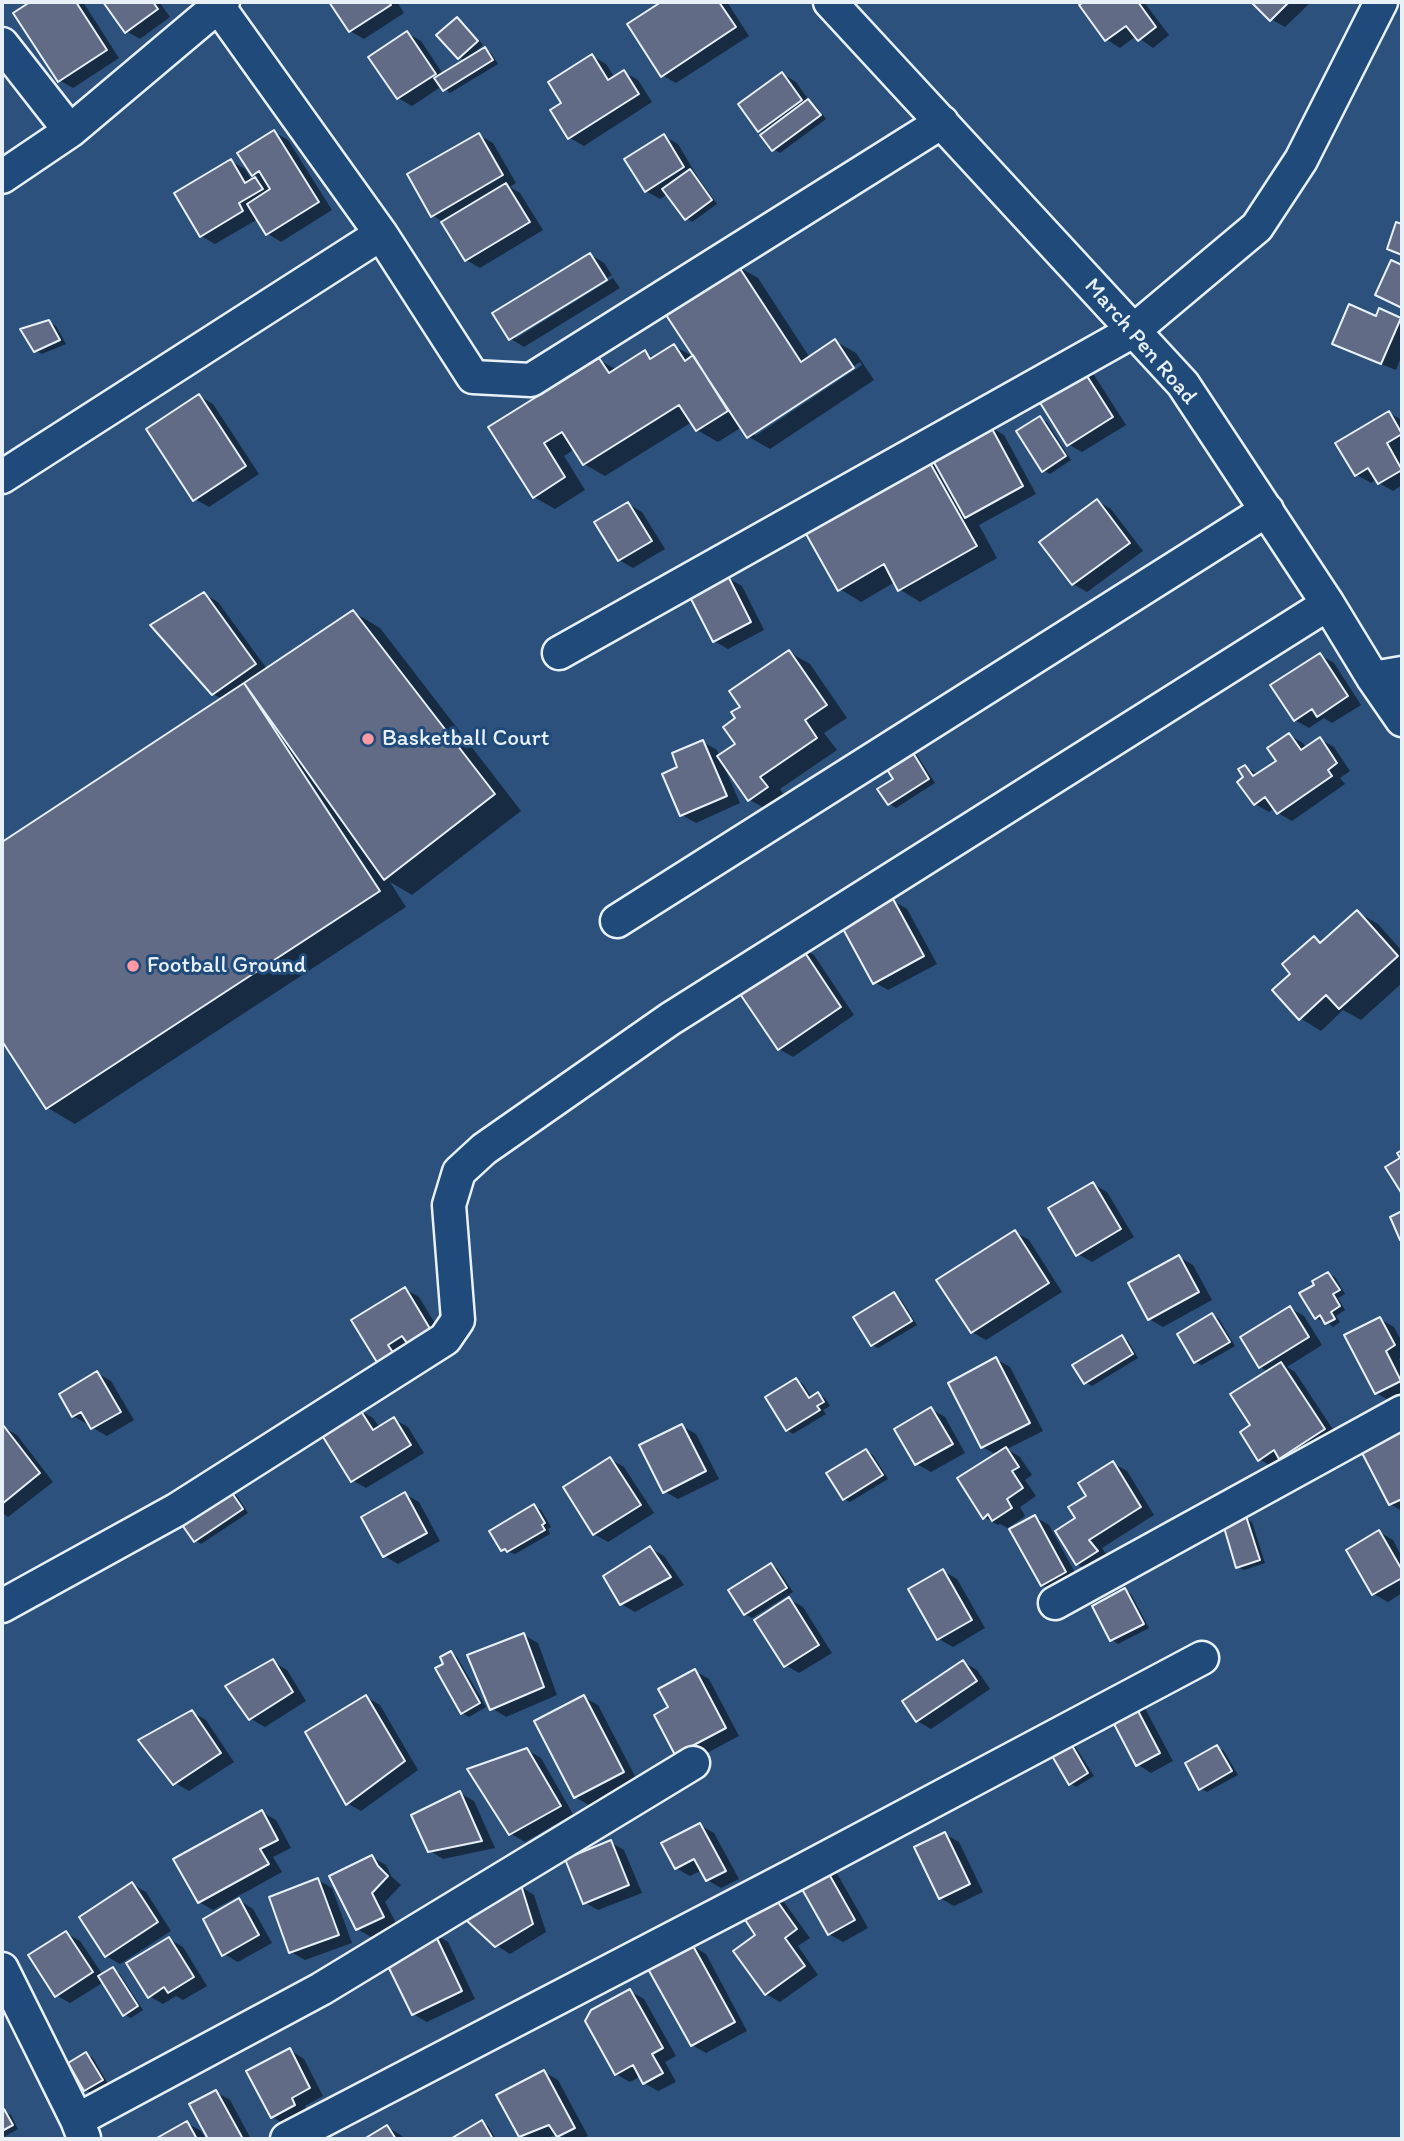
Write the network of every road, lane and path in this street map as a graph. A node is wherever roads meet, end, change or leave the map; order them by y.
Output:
1 (830, 2) edge
2 (1381, 2) edge
3 (220, 4) edge
4 (2, 44) edge
5 (942, 122) junction
6 (71, 131) junction
7 (2, 177) edge
8 (381, 234) junction
9 (1133, 331) junction
10 (2, 477) edge
11 (1267, 510) junction
12 (1328, 604) junction
13 (559, 653) dead end
14 (1388, 675) edge
15 (1402, 720) edge
16 (617, 920) dead end
17 (1402, 1412) edge
18 (1055, 1603) dead end
19 (2, 1606) edge
20 (1202, 1658) dead end
21 (693, 1763) dead end
22 (2, 1969) edge
23 (81, 2129) edge
24 (287, 2139) edge

1 - 5 street, March Pen Road
2 - 9 street
3 - 6 street
3 - 8 street
4 - 6 street
5 - 8 street
5 - 9 street, March Pen Road
6 - 7 street
8 - 10 street
9 - 11 street, March Pen Road
9 - 13 street
11 - 12 street, March Pen Road
11 - 16 street
12 - 14 street, March Pen Road
12 - 19 street
14 - 15 street, March Pen Road
17 - 18 street
20 - 24 street
21 - 23 street
22 - 23 street

